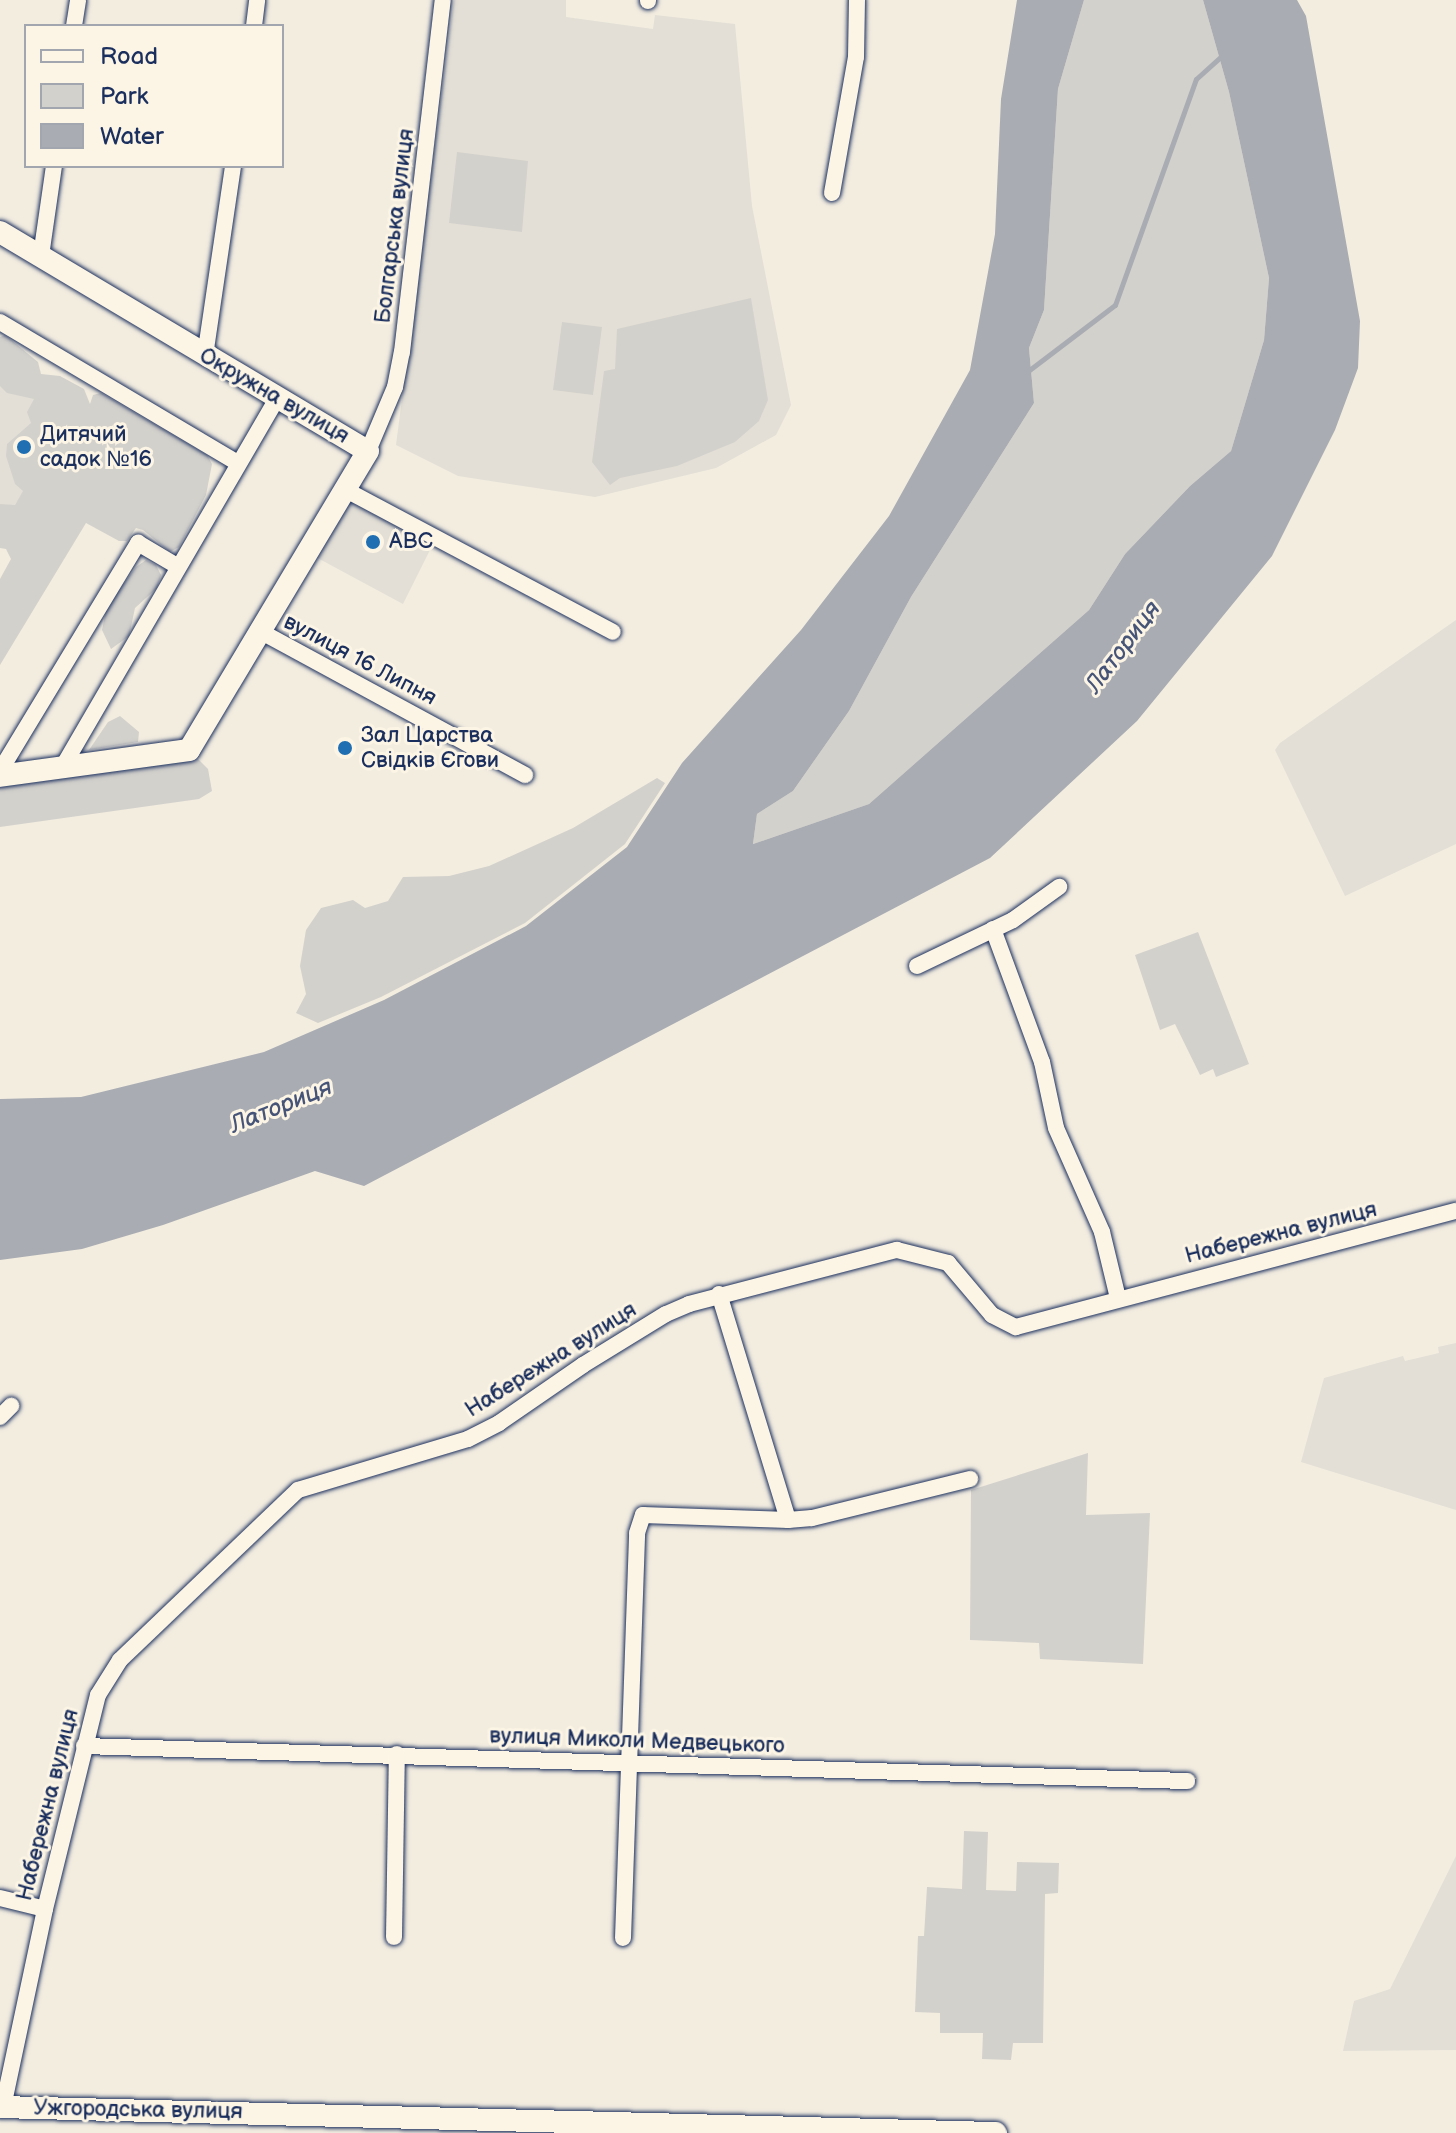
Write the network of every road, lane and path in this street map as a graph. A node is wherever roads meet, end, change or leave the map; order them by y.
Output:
1 (78, 0) edge
2 (257, 0) edge
3 (443, 0) edge
4 (857, 0) edge
5 (74, 24) edge
6 (254, 24) edge
7 (54, 168) edge
8 (233, 168) edge
9 (832, 193) dead end
10 (0, 232) edge
11 (41, 256) junction
12 (0, 322) edge
13 (205, 356) junction
14 (277, 398) junction
15 (368, 451) junction
16 (237, 463) junction
17 (346, 490) junction
18 (177, 566) junction
19 (258, 630) junction
20 (613, 632) dead end
21 (62, 768) junction
22 (0, 773) edge
23 (525, 775) dead end
24 (1059, 887) dead end
25 (993, 929) junction
26 (917, 966) dead end
27 (1456, 1211) edge
28 (719, 1294) junction
29 (1118, 1298) junction
30 (970, 1479) dead end
31 (788, 1520) junction
32 (84, 1746) junction
33 (397, 1754) junction
34 (627, 1763) junction
35 (1187, 1781) dead end
36 (0, 1898) edge
37 (45, 1909) junction
38 (394, 1937) dead end
39 (623, 1938) dead end
40 (1, 2107) edge
41 (619, 2128) edge
42 (996, 2133) edge

1 - 5 street
2 - 6 street
3 - 15 street, Болгарська вулиця
4 - 9 street
7 - 11 street
8 - 13 street
10 - 11 main road, Окружна вулиця
11 - 13 main road, Окружна вулиця
12 - 16 street
13 - 14 main road, Окружна вулиця
14 - 15 main road, Окружна вулиця
14 - 16 street
15 - 17 main road, Окружна вулиця
16 - 18 street
17 - 19 main road, Окружна вулиця
17 - 20 street
18 - 21 street
18 - 22 street
19 - 21 main road, Окружна вулиця
19 - 23 street, вулиця 16 Липня
21 - 22 main road
24 - 25 street
25 - 26 street
25 - 29 street
27 - 29 street, Набережна вулиця
28 - 29 street, Набережна вулиця
28 - 31 street
28 - 32 street, Набережна вулиця
30 - 31 street
31 - 34 street
32 - 33 street, вулиця Миколи Медвецького
32 - 37 street, Набережна вулиця
33 - 34 street, вулиця Миколи Медвецького
33 - 38 street
34 - 35 street, вулиця Миколи Медвецького
34 - 39 street
36 - 37 street
37 - 40 street, Набережна вулиця
40 - 41 main road, Ужгородська вулиця
41 - 42 main road, Ужгородська вулиця

